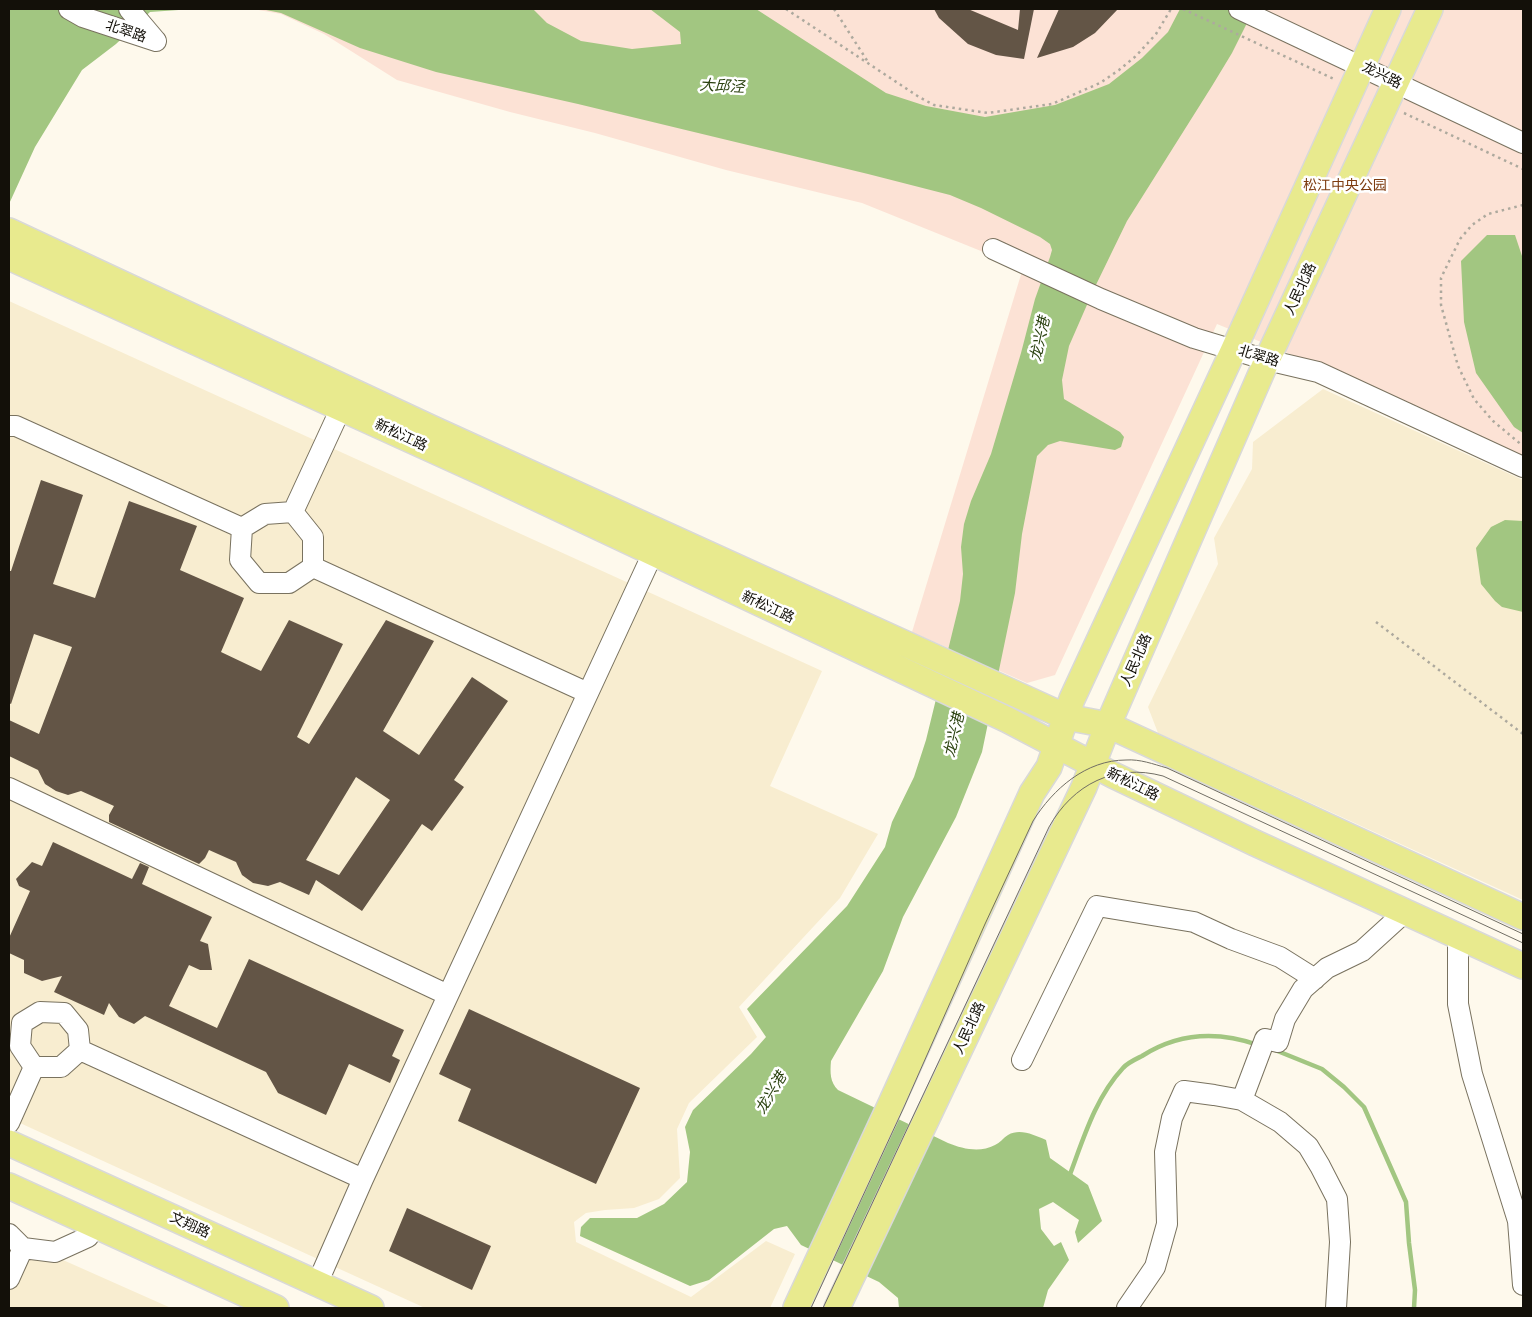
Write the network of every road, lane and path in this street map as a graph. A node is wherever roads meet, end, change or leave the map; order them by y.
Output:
1 (69, 9) edge
2 (129, 9) edge
3 (786, 9) edge
4 (834, 9) edge
5 (1171, 9) edge
6 (1183, 9) edge
7 (1388, 9) edge
8 (1430, 9) edge
9 (1247, 12) edge
10 (1243, 37) dead end
11 (869, 64) junction
12 (1362, 66) junction
13 (1396, 82) junction
14 (1523, 143) edge
15 (1523, 205) edge
16 (9, 232) edge
17 (993, 248) dead end
18 (9, 257) edge
19 (1234, 349) junction
20 (1267, 360) junction
21 (341, 408) junction
22 (9, 426) edge
23 (1523, 446) edge
24 (1523, 466) edge
25 (293, 512) junction
26 (242, 528) junction
27 (653, 553) junction
28 (313, 567) junction
29 (1376, 622) dead end
30 (588, 693) junction
31 (1066, 717) junction
32 (1108, 725) junction
33 (1523, 734) edge
34 (1057, 745) junction
35 (1092, 764) junction
36 (9, 788) edge
37 (1406, 911) junction
38 (1523, 917) edge
39 (1458, 936) junction
40 (1523, 966) edge
41 (1315, 979) junction
42 (448, 995) junction
43 (15, 1020) edge
44 (80, 1050) junction
45 (1022, 1060) dead end
46 (34, 1067) junction
47 (1242, 1100) junction
48 (9, 1123) edge
49 (9, 1142) edge
50 (363, 1179) junction
51 (9, 1186) edge
52 (95, 1226) junction
53 (16, 1241) edge
54 (9, 1279) edge
55 (317, 1284) junction
56 (1523, 1285) edge
57 (276, 1308) edge
58 (370, 1308) edge
59 (796, 1308) edge
60 (837, 1308) edge
61 (1128, 1308) edge
62 (1336, 1308) edge

1 - 2 street, 北翠路
3 - 11 path
4 - 11 path
5 - 11 path
6 - 10 path
7 - 12 main road
8 - 13 main road, 人民北路
9 - 12 street, 龙兴路
12 - 13 street, 龙兴路
12 - 19 main road
13 - 14 street, 龙兴路
13 - 20 main road, 人民北路
15 - 23 path
16 - 31 main road, 新松江路
17 - 19 street, 北翠路
18 - 21 main road, 新松江路
19 - 20 street, 北翠路
19 - 31 main road
20 - 24 street, 北翠路
20 - 32 main road, 人民北路
21 - 25 street
21 - 27 main road, 新松江路
22 - 26 street
25 - 26 street
25 - 28 street
26 - 28 street
27 - 30 street
27 - 34 main road, 新松江路
28 - 30 street
29 - 33 path
30 - 42 street
31 - 32 main road, 新松江路
31 - 34 main road
32 - 35 main road, 人民北路
32 - 38 main road, 新松江路
34 - 35 main road, 新松江路
34 - 59 main road
35 - 37 main road, 新松江路
35 - 60 main road, 人民北路
36 - 42 street
37 - 39 main road, 新松江路
37 - 41 street
39 - 40 main road, 新松江路
39 - 56 street
41 - 45 street
41 - 47 street
42 - 50 street
43 - 44 street
43 - 46 street
44 - 46 street
44 - 50 street
46 - 48 street
47 - 61 street
47 - 62 street
49 - 55 main road, 文翔路
50 - 55 street
51 - 52 main road
52 - 53 street
52 - 57 main road
53 - 54 street
55 - 58 main road, 文翔路

